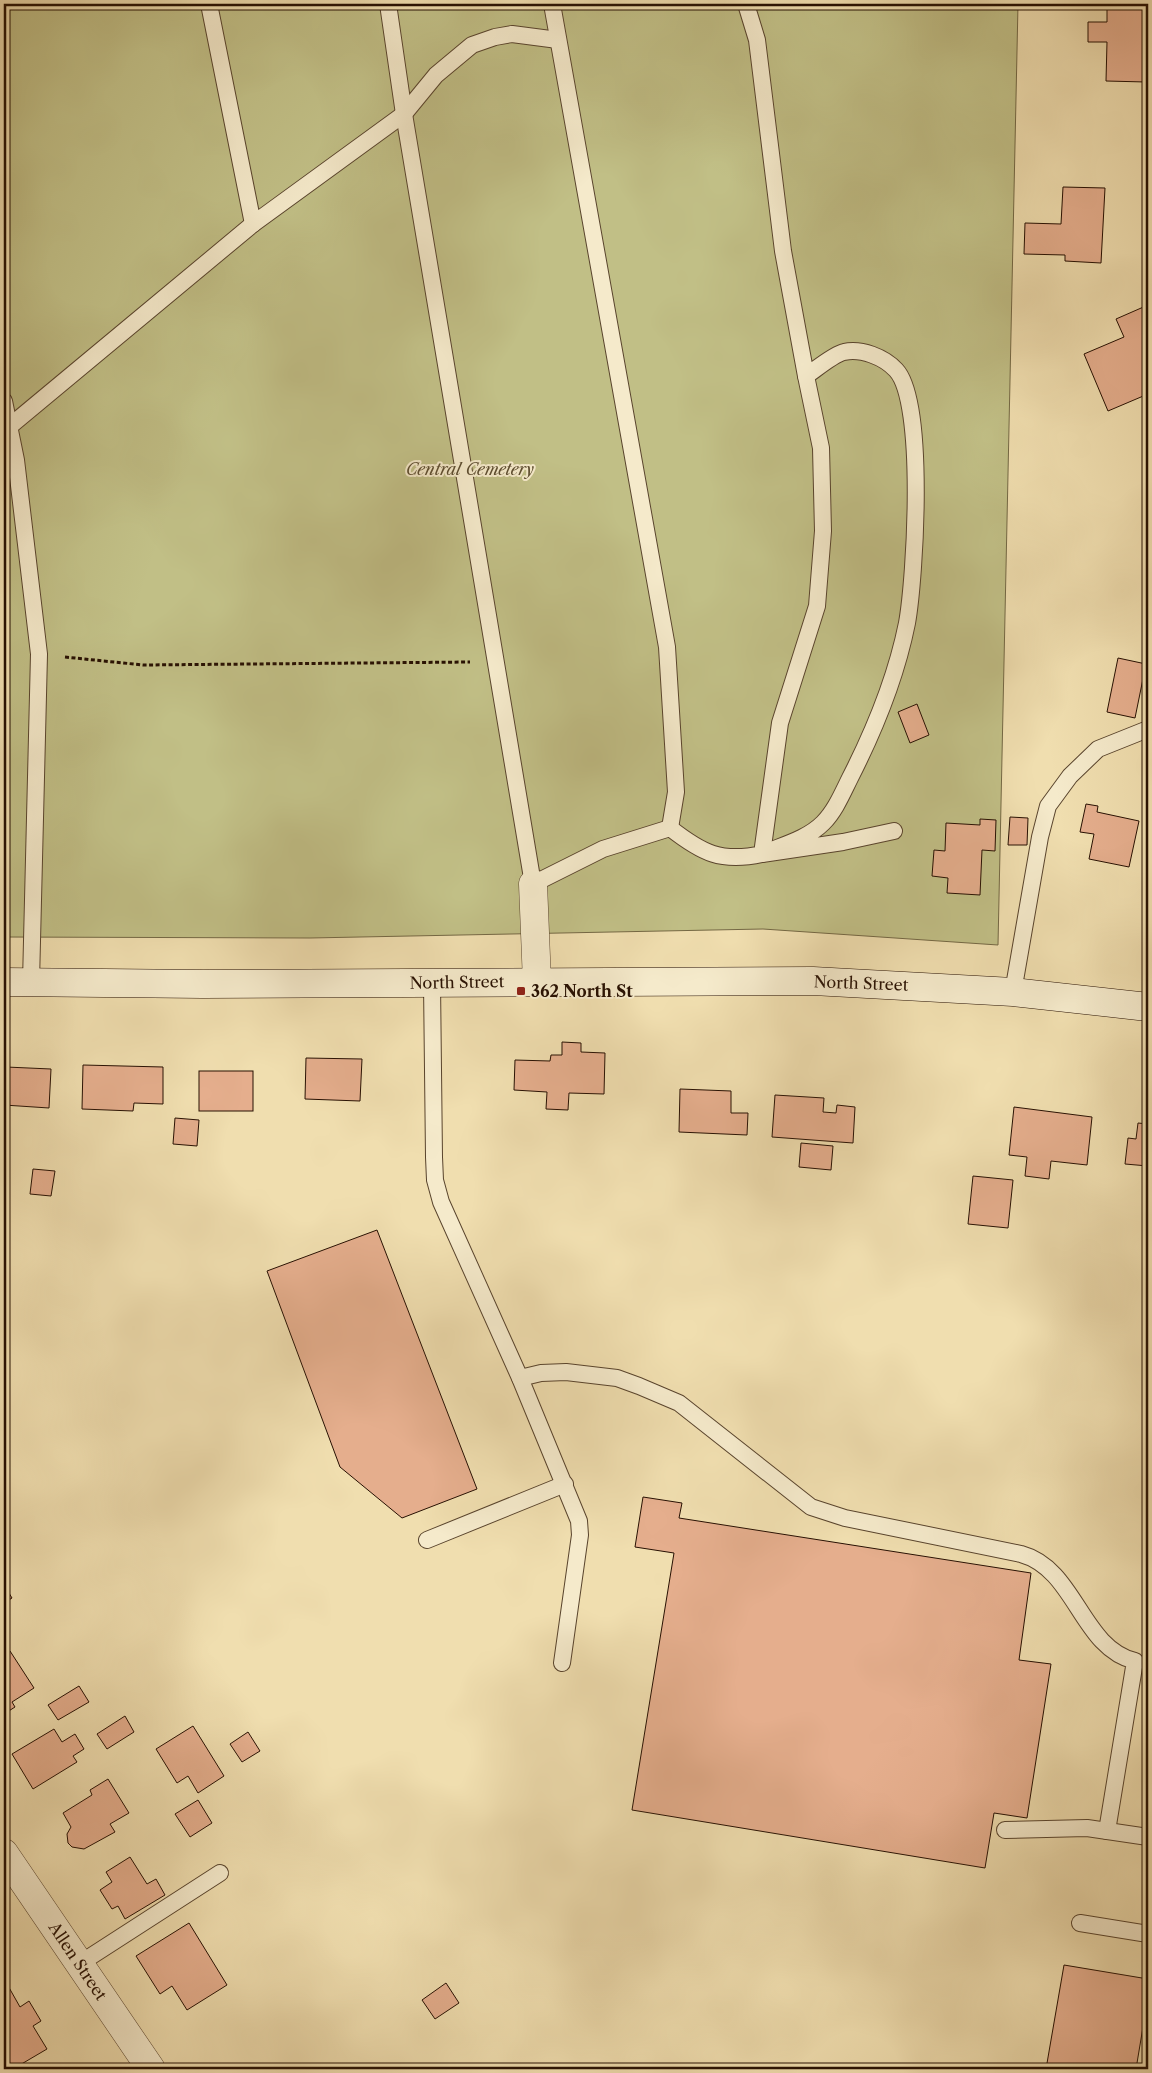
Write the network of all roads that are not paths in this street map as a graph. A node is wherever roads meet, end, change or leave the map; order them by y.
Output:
1 (209, 4) edge
2 (388, 4) edge
3 (552, 4) edge
4 (746, 4) edge
5 (558, 40) junction
6 (404, 114) junction
7 (252, 224) junction
8 (806, 376) junction
9 (4, 401) edge
10 (7, 430) edge
11 (1148, 729) edge
12 (670, 828) junction
13 (894, 831) dead end
14 (762, 854) junction
15 (533, 884) junction
16 (4, 982) edge
17 (31, 982) junction
18 (537, 982) junction
19 (432, 983) junction
20 (1013, 992) junction
21 (1148, 1007) edge
22 (520, 1378) junction
23 (565, 1484) junction
24 (427, 1540) dead end
25 (1142, 1662) edge
26 (562, 1663) dead end
27 (1005, 1830) dead end
28 (1107, 1831) junction
29 (1148, 1837) edge
30 (4, 1853) edge
31 (220, 1873) dead end
32 (1080, 1923) dead end
33 (1148, 1934) edge
34 (79, 1964) junction
35 (152, 2069) edge

1 - 7 lane
2 - 6 lane
3 - 5 lane
4 - 8 lane
5 - 6 lane
5 - 12 lane
6 - 7 lane
6 - 15 lane
7 - 10 lane
8 - 14 lane
8 - 14 lane
9 - 10 lane
10 - 17 lane
11 - 20 lane
12 - 14 lane
12 - 15 lane
13 - 14 lane
15 - 18 main road
16 - 17 main road, North Street
17 - 19 main road, North Street
18 - 19 main road, North Street
18 - 20 main road, North Street
19 - 22 lane
20 - 21 main road, North Street
22 - 23 lane
22 - 25 lane
23 - 24 lane
23 - 26 lane
25 - 28 lane
27 - 28 lane
28 - 29 lane
30 - 34 main road, Allen Street
31 - 34 lane
32 - 33 lane
34 - 35 main road, Allen Street

